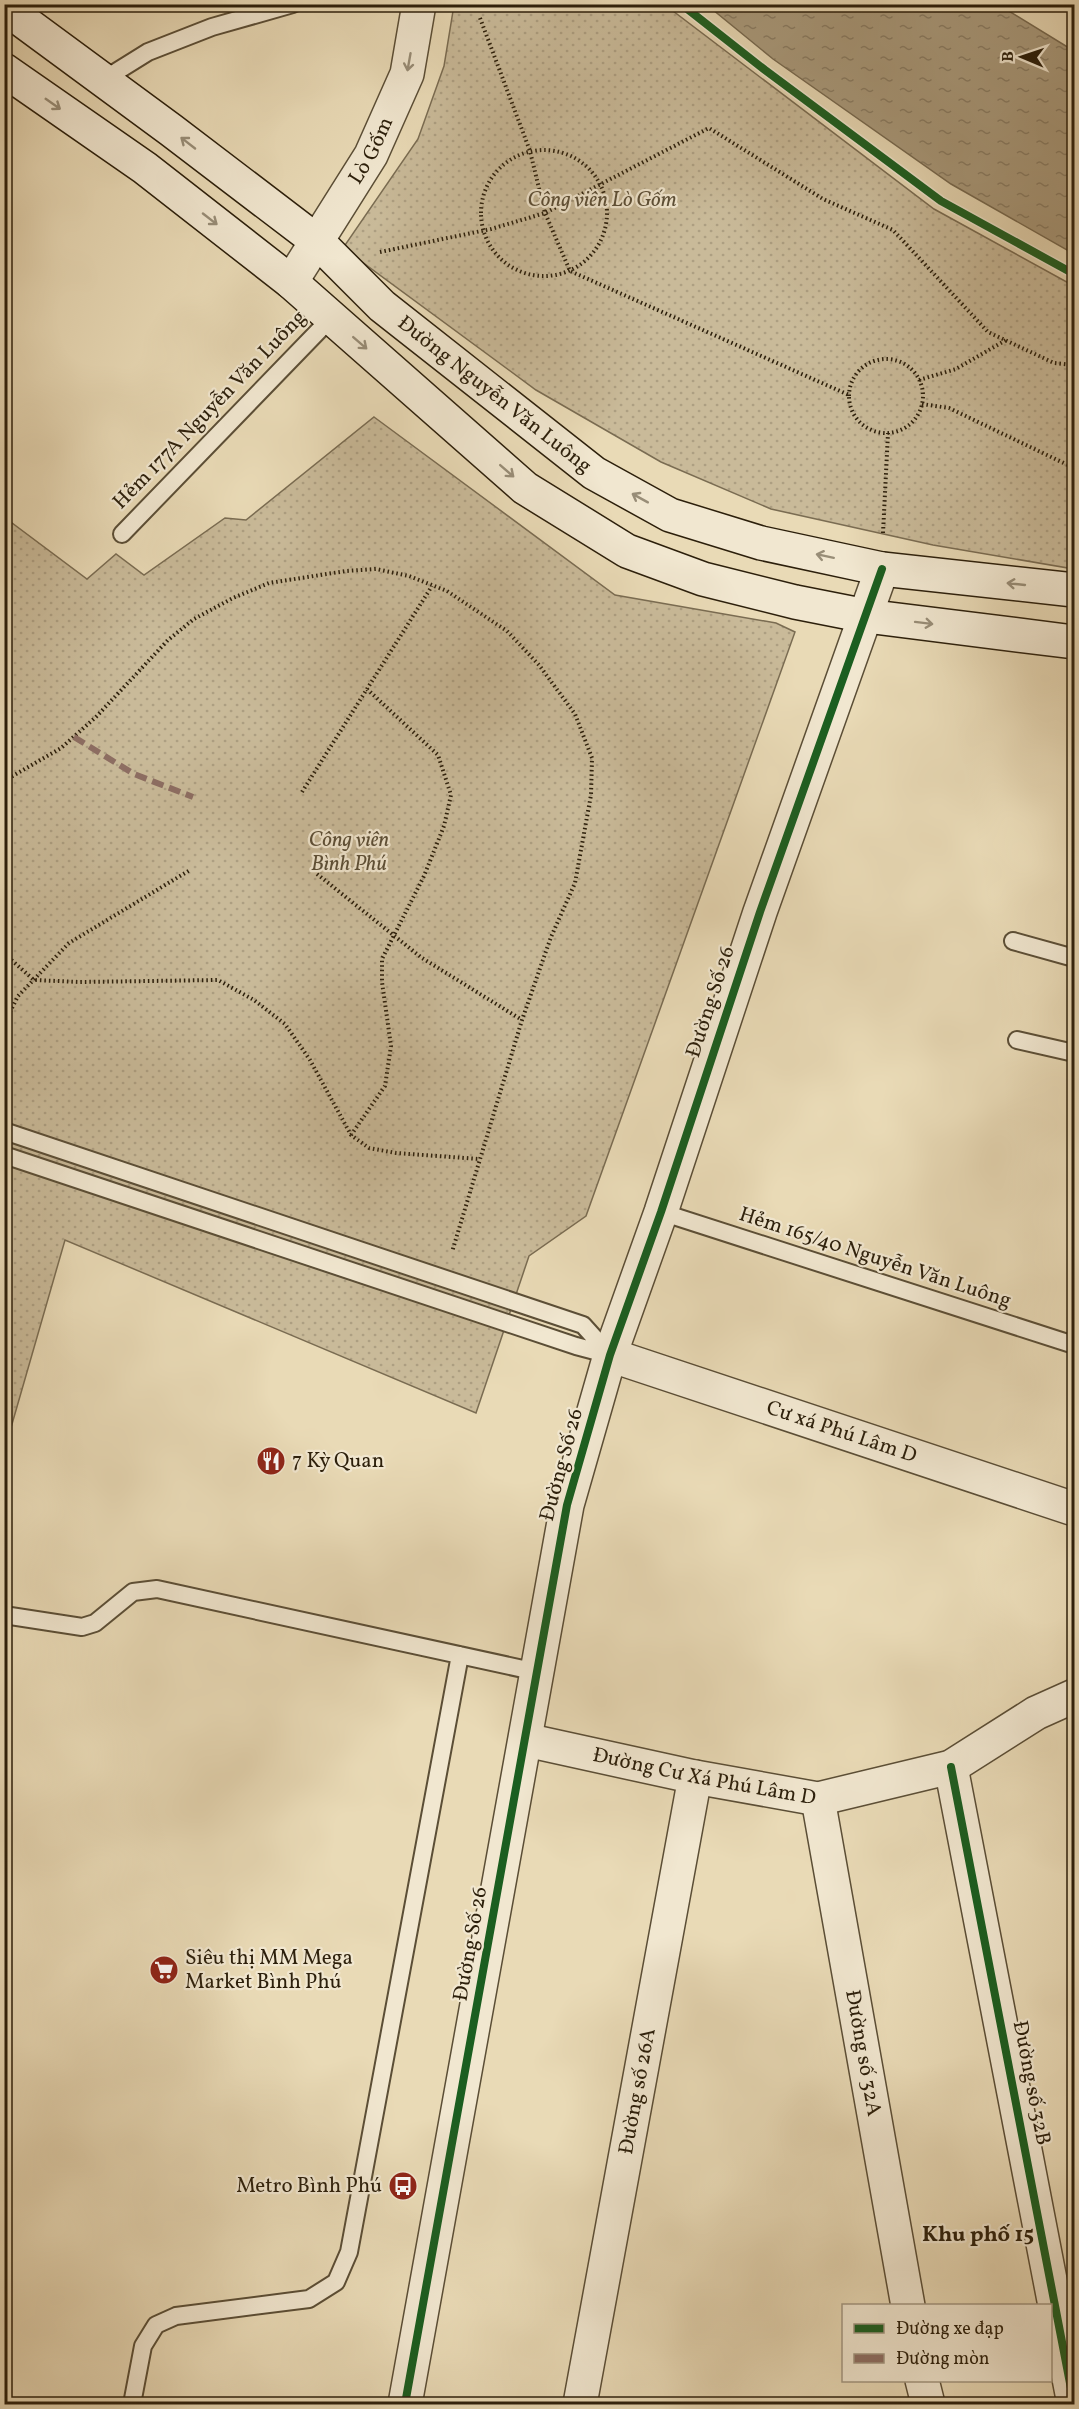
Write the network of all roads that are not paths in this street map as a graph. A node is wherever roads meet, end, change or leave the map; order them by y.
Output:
1 (293, 4) edge
2 (418, 4) edge
3 (10, 8) edge
4 (4, 70) edge
5 (103, 80) junction
6 (318, 242) junction
7 (291, 282) junction
8 (331, 318) junction
9 (122, 534) dead end
10 (882, 569) junction
11 (1074, 590) edge
12 (866, 616) junction
13 (1074, 642) edge
14 (1013, 941) dead end
15 (1074, 958) edge
16 (1017, 1040) dead end
17 (1074, 1053) edge
18 (4, 1131) edge
19 (4, 1155) edge
20 (662, 1212) junction
21 (1074, 1345) edge
22 (610, 1355) junction
23 (1074, 1509) edge
24 (4, 1615) edge
25 (460, 1655) junction
26 (537, 1672) junction
27 (1074, 1696) edge
28 (526, 1740) junction
29 (951, 1767) junction
30 (694, 1777) junction
31 (818, 1799) junction
32 (908, 2304) edge
33 (1062, 2341) edge
34 (922, 2382) edge
35 (132, 2404) edge
36 (405, 2404) edge
37 (580, 2404) edge
38 (928, 2404) edge
39 (1074, 2404) edge

1 - 5 lane
2 -> 6 street, Lò Gốm
3 - 5 street, Đường Nguyễn Văn Luông
4 -> 7 street
6 -> 5 street, Đường Nguyễn Văn Luông
6 - 7 street, Lò Gốm
10 -> 6 street, Đường Nguyễn Văn Luông
7 - 8 street
8 - 9 lane, Hẻm 177A Nguyễn Văn Luông
8 -> 12 street
11 -> 10 street, Đường Nguyễn Văn Luông
10 - 12 street, Đường Số 26
12 -> 13 street
12 - 20 street, Đường Số 26
14 - 15 lane
16 - 17 lane
18 - 22 lane
19 - 22 lane
20 - 21 lane, Hẻm 165/40 Nguyễn Văn Luông
20 - 22 street, Đường Số 26
22 - 23 street, Cư xá Phú Lâm D
22 - 26 street, Đường Số 26
24 - 25 lane
25 - 26 lane
25 - 35 lane
26 - 28 street, Đường Số 26
27 - 29 street, Đường Cư Xá Phú Lâm D
28 - 30 street, Đường Cư Xá Phú Lâm D
28 - 36 street, Đường Số 26
29 - 31 street, Đường Cư Xá Phú Lâm D
29 - 33 street, Đường số 32B
30 - 31 street, Đường Cư Xá Phú Lâm D
30 - 37 street, Đường số 26A
31 - 32 street, Đường số 32A
33 - 39 street, Đường số 32B
34 - 38 street

